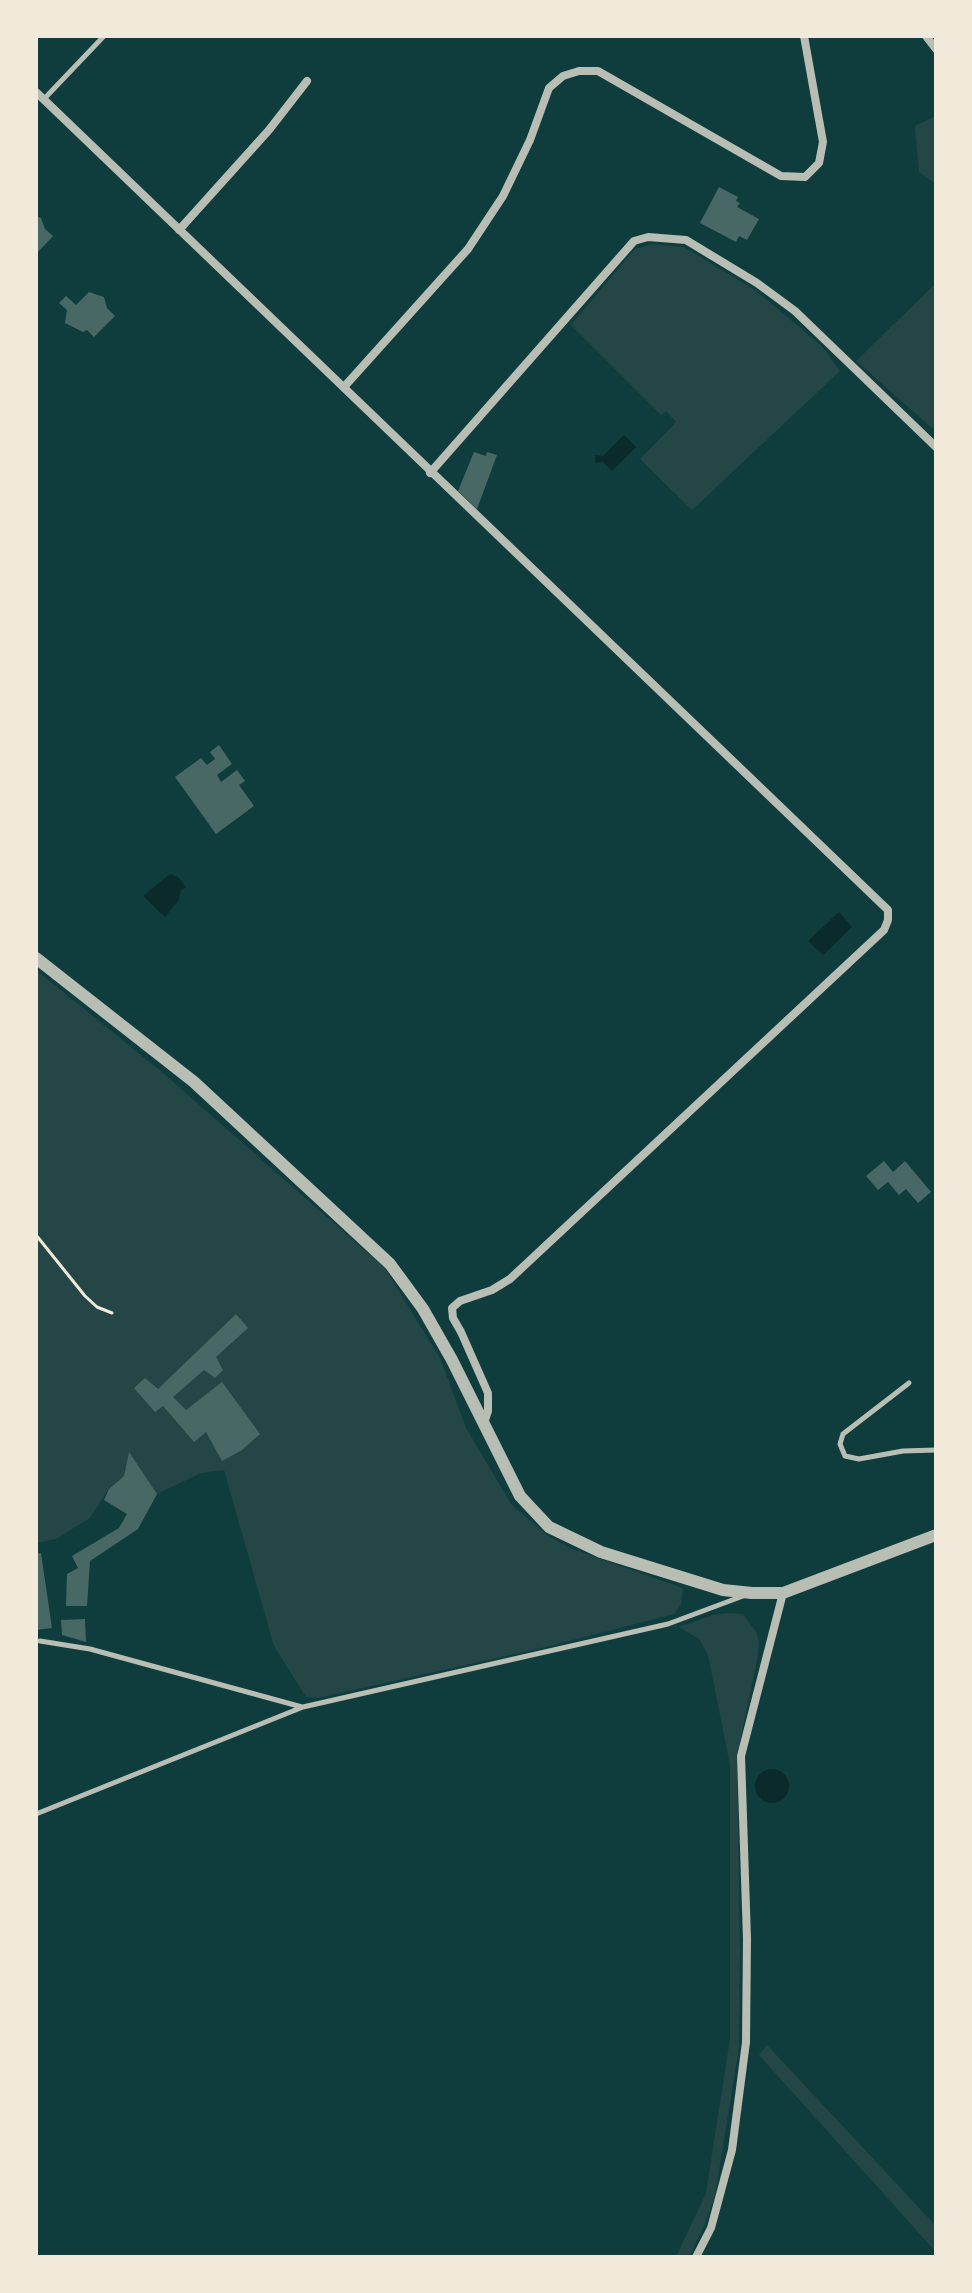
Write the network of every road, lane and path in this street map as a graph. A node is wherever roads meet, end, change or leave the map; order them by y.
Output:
1 (104, 36) edge
2 (804, 36) edge
3 (926, 36) edge
4 (936, 49) edge
5 (307, 81) dead end
6 (36, 92) edge
7 (44, 99) junction
8 (179, 230) junction
9 (344, 387) junction
10 (936, 447) edge
11 (430, 473) junction
12 (36, 958) edge
13 (36, 1235) edge
14 (112, 1313) dead end
15 (909, 1383) dead end
16 (483, 1423) junction
17 (936, 1450) edge
18 (936, 1535) edge
19 (752, 1593) junction
20 (783, 1593) junction
21 (40, 1641) dead end
22 (303, 1707) junction
23 (36, 1814) edge
24 (696, 2257) edge

1 - 7 lane
2 - 9 street
3 - 4 street
5 - 8 street
6 - 7 street
7 - 8 street
8 - 9 street
9 - 11 street
10 - 11 street
11 - 16 street
12 - 16 street
13 - 14 path
15 - 17 lane
16 - 19 street
18 - 20 street
19 - 20 street
19 - 22 lane
20 - 24 street
21 - 22 lane
22 - 23 lane

